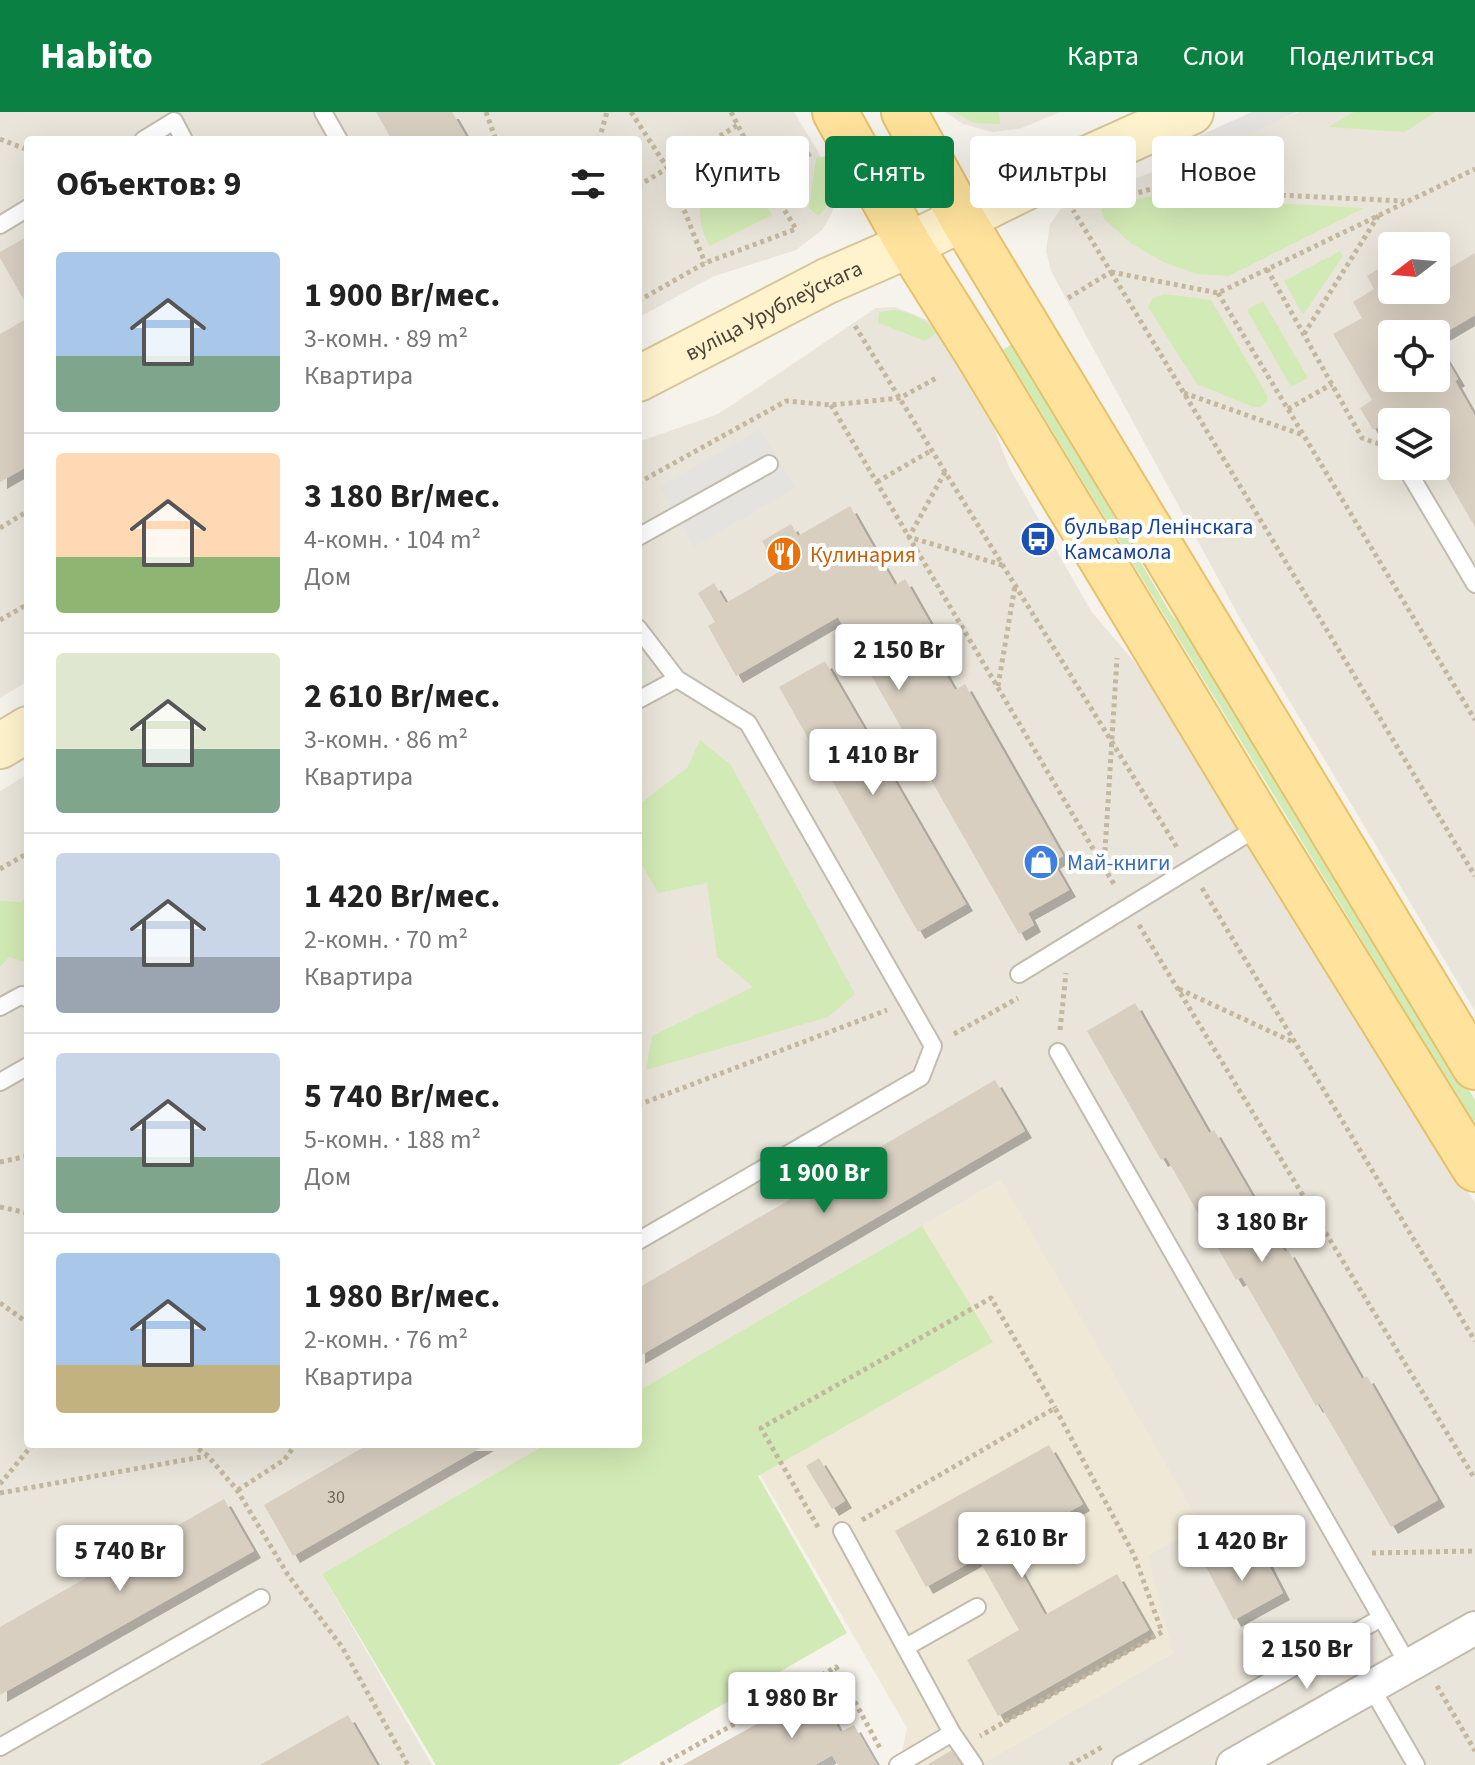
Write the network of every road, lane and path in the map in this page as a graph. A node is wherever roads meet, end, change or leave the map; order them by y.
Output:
1 (323, 112) edge
2 (486, 112) edge
3 (607, 112) edge
4 (631, 112) edge
5 (731, 112) edge
6 (904, 112) edge
7 (1191, 112) edge
8 (173, 117) edge
9 (738, 125) junction
10 (827, 131) edge
11 (148, 136) edge
12 (182, 136) edge
13 (337, 136) edge
14 (495, 136) edge
15 (600, 136) edge
16 (720, 136) edge
17 (744, 136) edge
18 (0, 139) edge
19 (809, 145) edge
20 (24, 148) edge
21 (666, 166) edge
22 (1475, 169) edge
23 (666, 170) edge
24 (642, 184) edge
25 (1136, 193) edge
26 (1405, 201) junction
27 (683, 208) edge
28 (783, 208) edge
29 (24, 210) edge
30 (1073, 210) dead end
31 (1380, 213) junction
32 (963, 220) junction
33 (0, 225) edge
34 (909, 245) junction
35 (705, 263) junction
36 (1267, 269) junction
37 (1111, 272) junction
38 (1218, 293) junction
39 (1068, 298) dead end
40 (642, 299) edge
41 (855, 326) dead end
42 (1304, 334) junction
43 (642, 377) edge
44 (938, 377) dead end
45 (1332, 384) junction
46 (1184, 393) junction
47 (900, 398) junction
48 (831, 405) junction
49 (1288, 409) junction
50 (1304, 435) junction
51 (1378, 444) edge
52 (932, 450) junction
53 (769, 464) dead end
54 (945, 472) junction
55 (1413, 480) edge
56 (642, 481) edge
57 (877, 482) junction
58 (24, 513) edge
59 (0, 528) edge
60 (642, 535) edge
61 (909, 537) junction
62 (1003, 565) junction
63 (1015, 584) junction
64 (1475, 584) edge
65 (24, 606) edge
66 (0, 620) edge
67 (642, 633) edge
68 (1118, 650) dead end
69 (677, 679) junction
70 (997, 687) junction
71 (642, 698) edge
72 (1475, 720) edge
73 (24, 731) edge
74 (1111, 739) junction
75 (0, 746) edge
76 (1262, 825) junction
77 (24, 855) edge
78 (1104, 868) junction
79 (0, 869) edge
80 (1190, 869) junction
81 (1475, 876) edge
82 (1128, 907) junction
83 (1066, 972) dead end
84 (1019, 974) dead end
85 (1177, 988) junction
86 (24, 996) edge
87 (908, 1002) junction
88 (0, 1007) edge
89 (1294, 1043) junction
90 (1058, 1052) joint
91 (1475, 1067) edge
92 (24, 1068) edge
93 (0, 1082) edge
94 (642, 1103) edge
95 (24, 1157) edge
96 (0, 1162) edge
97 (1475, 1169) edge
98 (0, 1207) edge
99 (24, 1212) edge
100 (642, 1239) edge
101 (0, 1303) edge
102 (24, 1320) edge
103 (1475, 1341) edge
104 (1055, 1408) junction
105 (30, 1448) edge
106 (197, 1448) edge
107 (293, 1448) edge
108 (208, 1456) junction
109 (1475, 1479) edge
110 (0, 1484) edge
111 (237, 1490) junction
112 (0, 1493) edge
113 (842, 1531) junction
114 (1475, 1551) edge
115 (1343, 1554) junction
116 (261, 1598) dead end
117 (977, 1607) dead end
118 (1381, 1618) junction
119 (1475, 1628) edge
120 (906, 1647) junction
121 (1422, 1673) junction
122 (1371, 1687) junction
123 (957, 1740) junction
124 (0, 1747) edge
125 (882, 1751) dead end
126 (1475, 1751) edge
127 (408, 1765) edge
128 (661, 1765) edge
129 (898, 1765) edge
130 (974, 1765) edge
131 (1121, 1765) edge
132 (1233, 1765) edge
133 (1416, 1765) edge

1 - 13 lane
2 - 14 path
3 - 15 path
4 - 21 path
5 - 9 path
6 - 32 main road
7 - 32 main road, вуліца Урублеўскага
8 - 11 lane
8 - 12 lane
9 - 16 path
9 - 17 path
10 - 19 path
10 - 34 main road
18 - 20 path
22 - 26 path
23 - 24 path
25 - 26 path
26 - 31 path
27 - 35 path
28 - 35 path
29 - 33 lane
30 - 37 path
31 - 36 path
31 - 42 path
32 - 34 main road, вуліца Урублеўскага
32 - 91 main road
34 - 43 main road, вуліца Урублеўскага
34 - 76 main road
35 - 40 path
36 - 38 path
36 - 42 path
37 - 38 path
37 - 39 path
37 - 46 path
38 - 49 path
41 - 47 path
42 - 45 path
44 - 47 path
45 - 49 path
45 - 51 path
46 - 50 path
46 - 81 path
47 - 48 path
47 - 52 path
48 - 56 path
48 - 57 path
49 - 50 path
50 - 72 path
52 - 54 path
52 - 57 path
53 - 60 lane
54 - 61 path
54 - 62 path
55 - 64 lane
57 - 61 path
58 - 59 path
61 - 62 path
61 - 70 path
62 - 63 path
63 - 70 path
63 - 74 path
65 - 66 path
67 - 69 lane
68 - 74 path
69 - 71 lane
69 - 87 lane
70 - 78 path
73 - 75 main road
74 - 78 path
74 - 80 path
76 - 80 lane
76 - 97 main road
77 - 79 path
78 - 82 path
80 - 82 lane
80 - 89 path
82 - 84 lane
82 - 85 path
83 - 90 path
85 - 89 path
85 - 109 path
86 - 88 lane
87 - 94 path
87 - 100 lane
89 - 103 path
90 - 115 lane
92 - 93 lane
95 - 96 path
98 - 99 path
101 - 102 path
104 - 113 path
104 - 113 path
104 - 123 path
105 - 110 path
106 - 108 path
107 - 111 path
108 - 111 path
108 - 112 path
111 - 127 path
113 - 120 lane
114 - 115 path
115 - 118 lane
116 - 124 lane
117 - 120 lane
118 - 121 lane
118 - 131 lane
119 - 121 street
120 - 123 lane
121 - 122 street
121 - 126 path
122 - 132 street
122 - 133 lane
123 - 129 lane
123 - 130 lane
125 - 128 path

